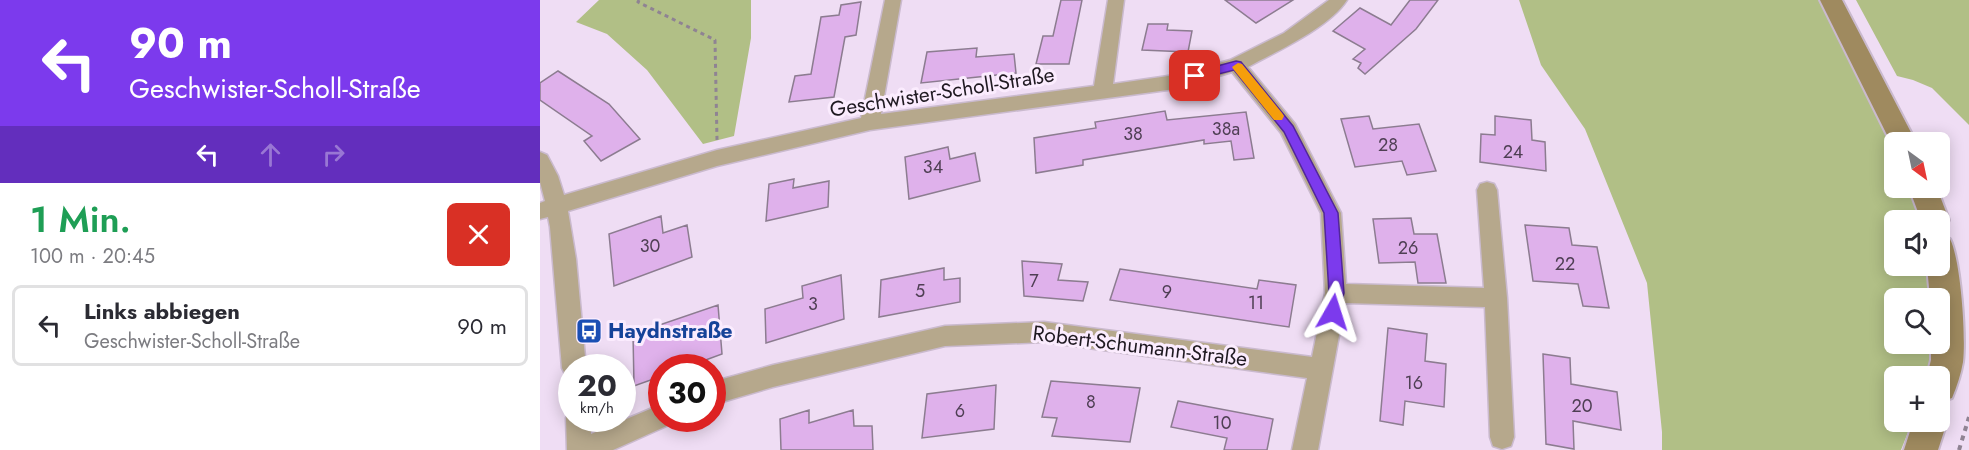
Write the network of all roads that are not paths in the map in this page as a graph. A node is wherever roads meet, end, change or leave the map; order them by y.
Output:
1 (893, 0) edge
2 (1116, 0) edge
3 (1339, 0) edge
4 (1832, 0) edge
5 (1236, 65) junction
6 (1103, 91) junction
7 (870, 123) junction
8 (1898, 132) edge
9 (540, 160) edge
10 (1487, 190) dead end
11 (549, 208) edge
12 (1943, 276) edge
13 (1336, 293) junction
14 (1496, 298) junction
15 (572, 354) edge
16 (1945, 366) edge
17 (1322, 369) junction
18 (726, 390) edge
19 (648, 422) edge
20 (580, 432) edge
21 (1926, 432) edge
22 (1502, 438) dead end
23 (582, 450) edge
24 (1305, 450) edge
25 (1921, 450) edge

1 - 7 street
2 - 6 street
3 - 5 street, Geschwister-Scholl-Straße
4 - 8 main road
5 - 6 street, Geschwister-Scholl-Straße
5 - 13 street
6 - 7 street, Geschwister-Scholl-Straße
7 - 11 street, Geschwister-Scholl-Straße
9 - 11 street
10 - 14 street
11 - 15 street
12 - 16 main road
13 - 14 street
13 - 17 street
14 - 22 street
17 - 18 street, Robert-Schumann-Straße
17 - 24 street
19 - 23 street
20 - 23 street
21 - 25 main road

